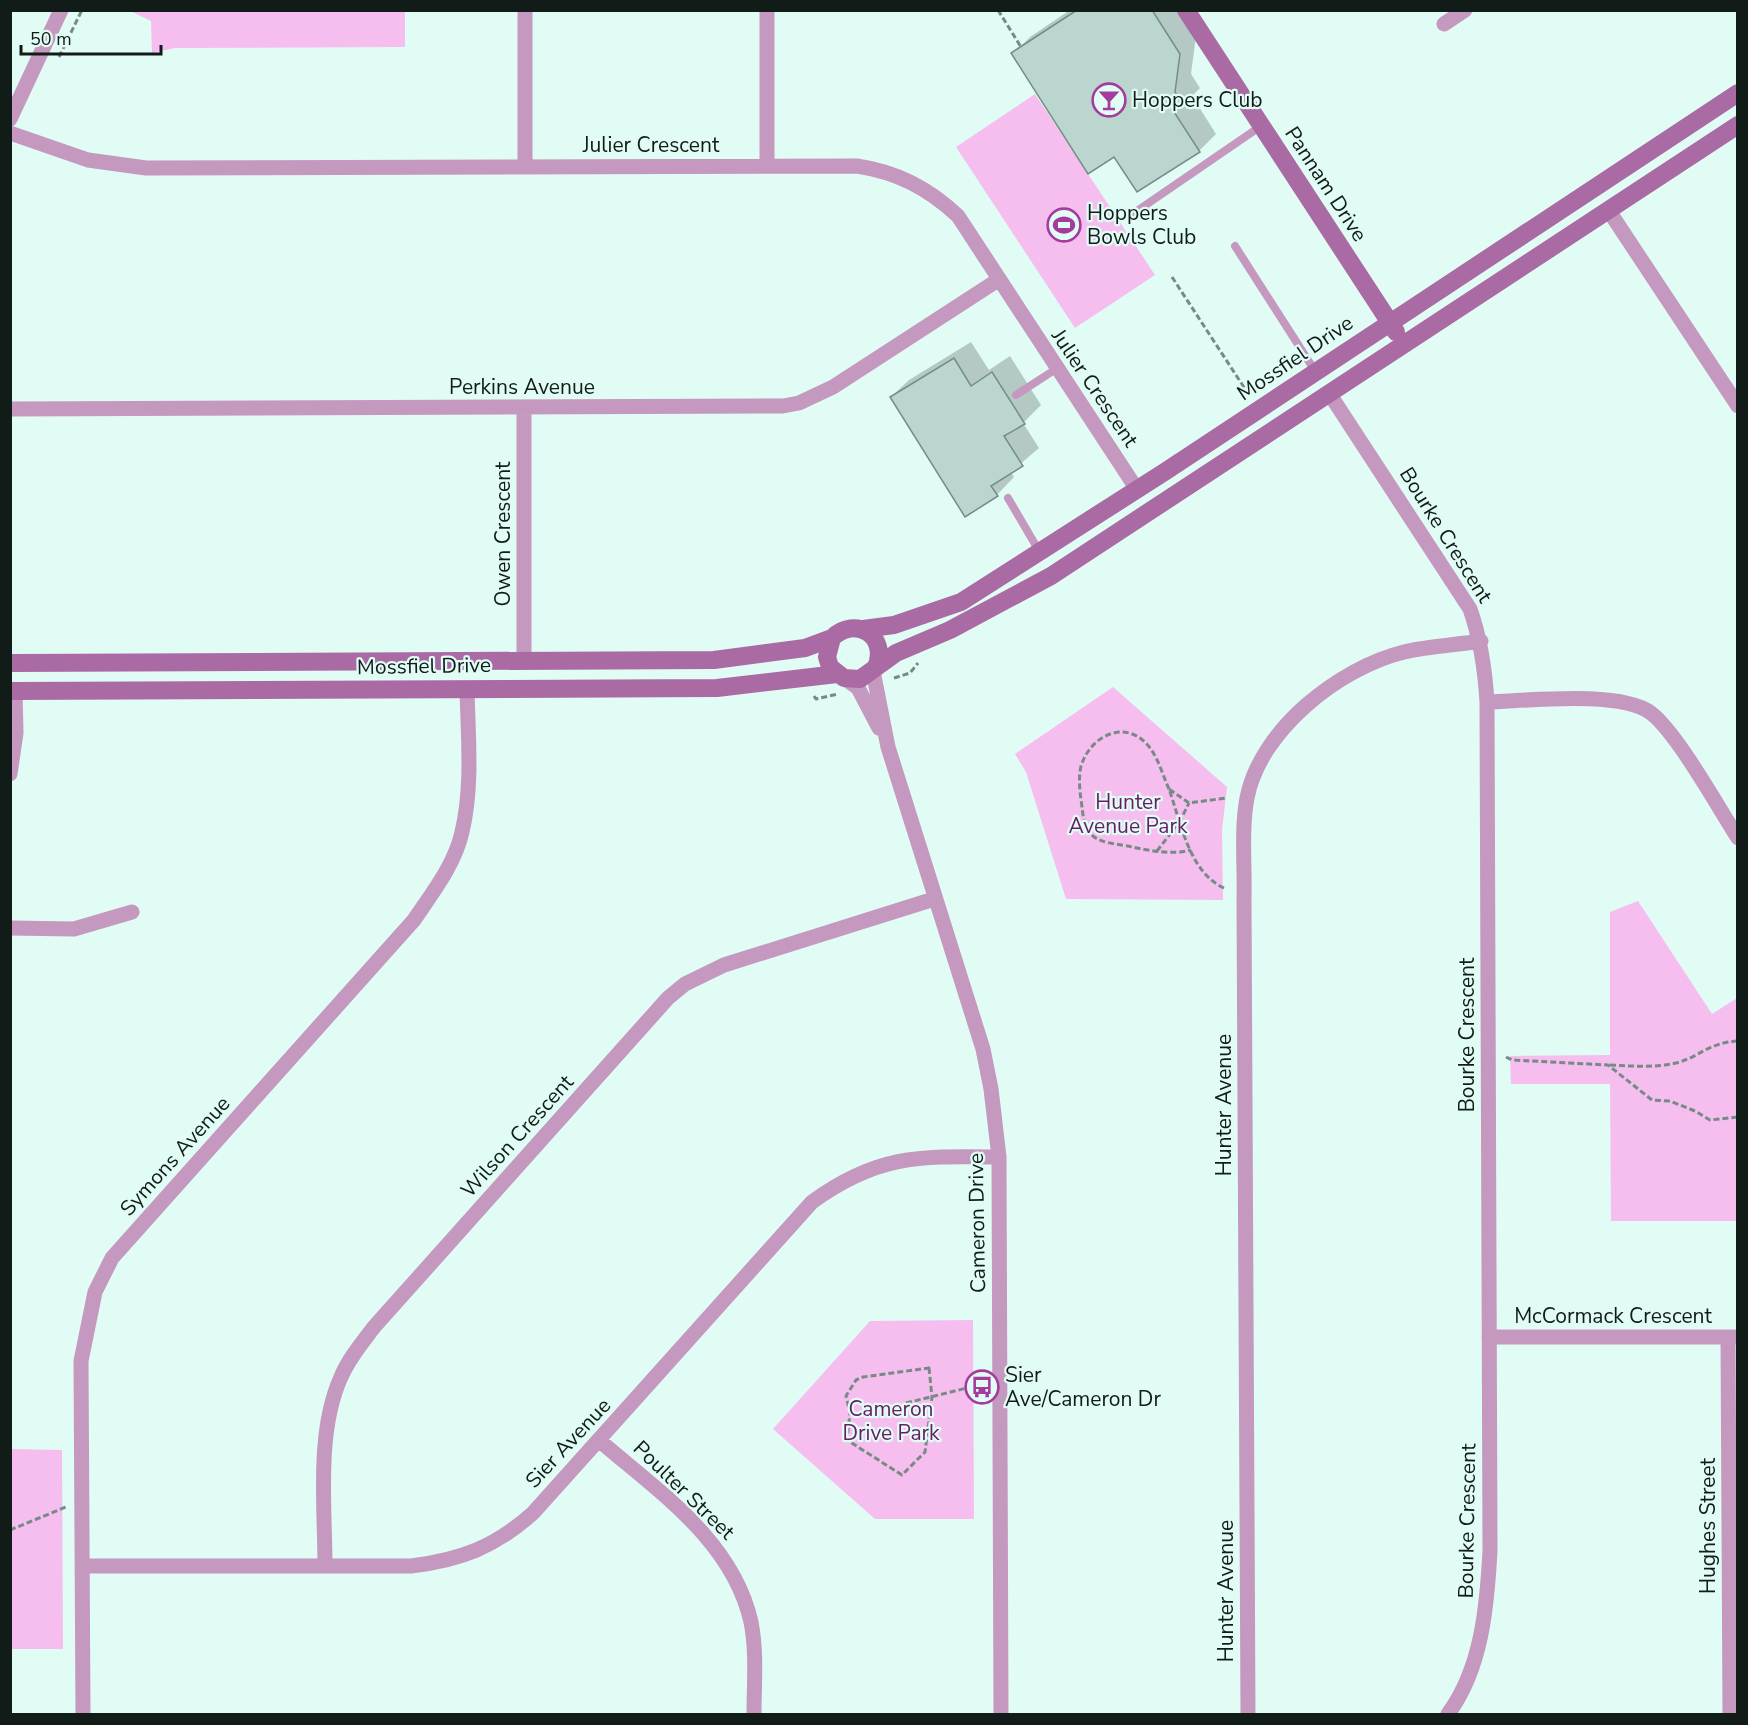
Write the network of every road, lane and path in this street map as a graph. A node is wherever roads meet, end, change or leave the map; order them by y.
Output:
1 (61, 10) edge
2 (525, 10) edge
3 (767, 10) edge
4 (998, 10) edge
5 (1186, 10) edge
6 (1465, 10) edge
7 (1444, 24) dead end
8 (1021, 47) dead end
9 (1737, 93) edge
10 (10, 119) edge
11 (1737, 125) edge
12 (1261, 126) junction
13 (10, 133) edge
14 (767, 165) junction
15 (525, 166) junction
16 (1595, 190) junction
17 (1608, 211) junction
18 (1134, 213) dead end
19 (1235, 246) dead end
20 (1172, 277) dead end
21 (998, 280) junction
22 (1389, 322) junction
23 (1403, 344) junction
24 (1056, 369) junction
25 (1315, 371) junction
26 (1329, 393) junction
27 (1016, 395) dead end
28 (1737, 406) edge
29 (524, 408) junction
30 (10, 409) edge
31 (1259, 409) junction
32 (1136, 488) junction
33 (1008, 498) dead end
34 (1149, 509) junction
35 (1039, 551) junction
36 (863, 629) junction
37 (832, 638) junction
38 (1481, 641) junction
39 (524, 660) junction
40 (469, 661) junction
41 (12, 663) edge
42 (875, 669) junction
43 (840, 682) junction
44 (523, 688) junction
45 (467, 689) junction
46 (13, 691) edge
47 (816, 699) dead end
48 (1487, 702) junction
49 (888, 747) junction
50 (10, 774) edge
51 (1168, 789) junction
52 (1226, 798) dead end
53 (1189, 803) junction
54 (1180, 821) junction
55 (1737, 838) edge
56 (1191, 850) junction
57 (1157, 851) junction
58 (1224, 888) dead end
59 (934, 900) junction
60 (132, 912) dead end
61 (10, 928) edge
62 (1737, 1041) edge
63 (1488, 1052) junction
64 (1608, 1065) junction
65 (1737, 1117) edge
66 (999, 1157) junction
67 (1490, 1337) junction
68 (1733, 1337) edge
69 (975, 1386) dead end
70 (932, 1396) junction
71 (906, 1403) dead end
72 (600, 1441) junction
73 (82, 1502) junction
74 (10, 1530) edge
75 (82, 1566) junction
76 (325, 1566) junction
77 (1733, 1574) edge
78 (82, 1714) edge
79 (754, 1714) edge
80 (1001, 1714) edge
81 (1248, 1714) edge
82 (1449, 1714) edge
83 (1730, 1714) edge

1 - 10 street
2 - 15 street
3 - 14 street
4 - 8 path
5 - 12 street, Pannam Drive
6 - 7 street
9 - 16 street, Mossfiel Drive
11 - 17 street
12 - 18 lane
12 - 22 street, Pannam Drive
13 - 15 street, Julier Crescent
14 - 15 street, Julier Crescent
14 - 21 street, Julier Crescent
16 - 17 street
16 - 22 street, Mossfiel Drive
17 - 23 street
17 - 28 street
19 - 25 lane
20 - 31 path
21 - 24 street, Julier Crescent
21 - 29 street, Perkins Avenue
22 - 23 street, Pannam Drive
22 - 25 street, Mossfiel Drive
23 - 26 street
24 - 27 lane
24 - 32 street, Julier Crescent
25 - 26 street
25 - 31 street, Mossfiel Drive
26 - 34 street
26 - 38 street, Bourke Crescent
29 - 30 street, Perkins Avenue
29 - 39 street, Owen Crescent
31 - 32 street, Mossfiel Drive
32 - 34 street
32 - 35 street, Mossfiel Drive
33 - 35 lane
34 - 42 street
35 - 36 street, Mossfiel Drive
36 - 37 street
36 - 42 street
37 - 39 street, Mossfiel Drive
37 - 43 street
38 - 48 street, Bourke Crescent
38 - 81 street, Hunter Avenue
39 - 40 street, Mossfiel Drive
39 - 44 street
40 - 41 street, Mossfiel Drive
40 - 45 street
41 - 46 street
42 - 43 street
42 - 49 street, Cameron Drive
43 - 44 street, Mossfiel Drive
43 - 47 path
43 - 49 street, Cameron Drive
44 - 45 street, Mossfiel Drive
45 - 46 street, Mossfiel Drive
45 - 73 street, Symons Avenue
46 - 50 street
48 - 55 street
48 - 63 street, Bourke Crescent
49 - 59 street, Cameron Drive
51 - 53 path
51 - 54 path
51 - 57 path
52 - 53 path
53 - 54 path
54 - 56 path
54 - 57 path
56 - 57 path
56 - 58 path
59 - 66 street, Cameron Drive
59 - 76 street, Wilson Crescent
60 - 61 street
62 - 64 path
63 - 64 path
63 - 67 street, Bourke Crescent
64 - 65 path
66 - 72 street, Sier Avenue
66 - 80 street, Cameron Drive
67 - 68 street, McCormack Crescent
67 - 82 street, Bourke Crescent
68 - 77 street, Hughes Street
69 - 70 path
70 - 70 path
70 - 71 path
72 - 76 street, Sier Avenue
72 - 79 street, Poulter Street
73 - 74 path
73 - 75 street, Symons Avenue
75 - 76 street, Sier Avenue
75 - 78 street, Symons Avenue
77 - 83 street, Hughes Street

